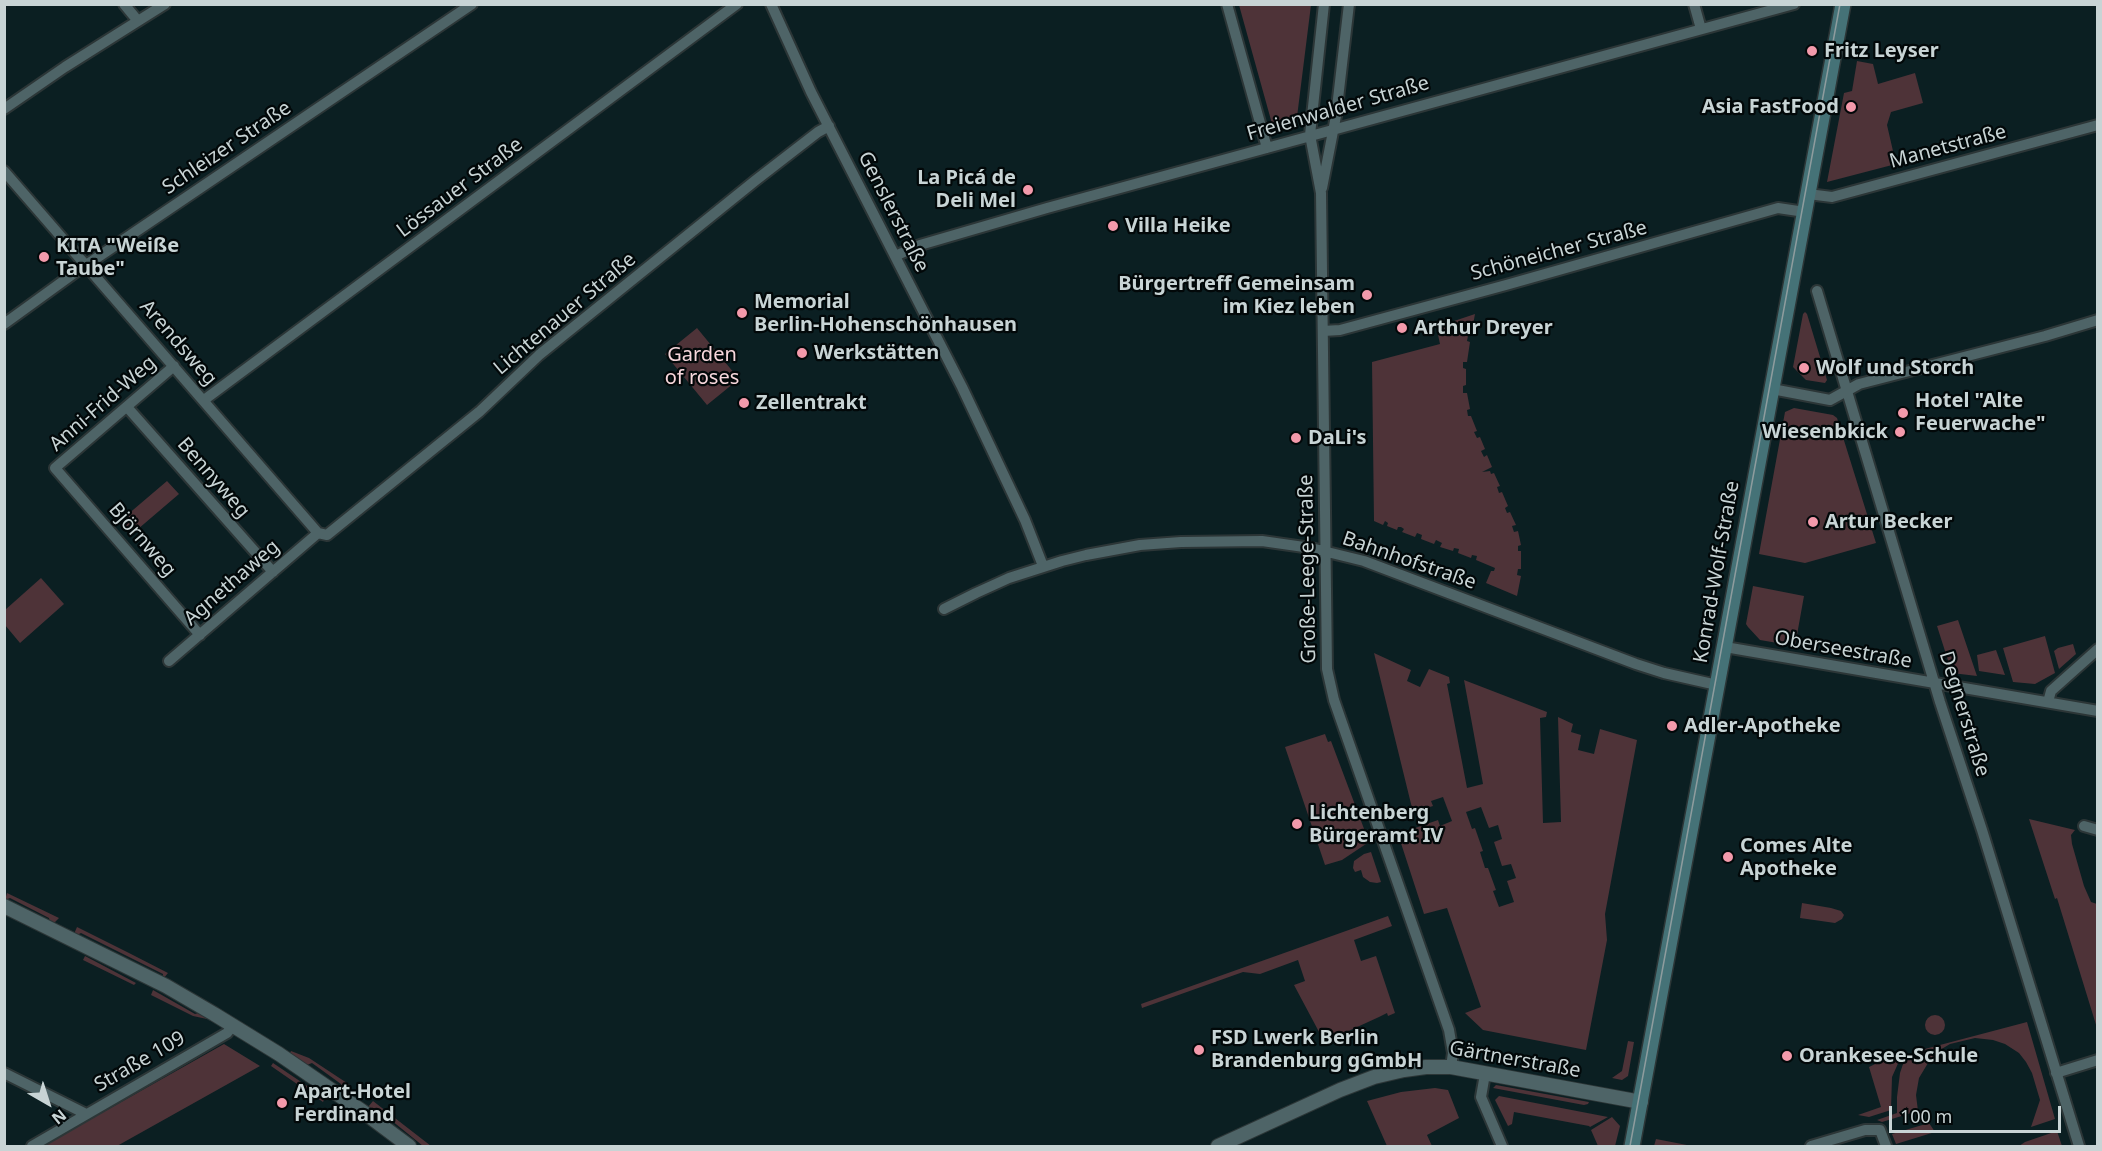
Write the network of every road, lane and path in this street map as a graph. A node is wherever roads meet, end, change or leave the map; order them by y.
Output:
1 (124, 4) edge
2 (165, 4) edge
3 (471, 4) edge
4 (738, 4) edge
5 (771, 4) edge
6 (1227, 4) edge
7 (1324, 4) edge
8 (1349, 4) edge
9 (1694, 4) edge
10 (1794, 4) edge
11 (1843, 4) edge
12 (138, 21) junction
13 (1701, 29) junction
14 (4, 109) edge
15 (2097, 125) edge
16 (829, 126) junction
17 (1333, 129) junction
18 (1310, 135) junction
19 (1267, 148) junction
20 (4, 171) edge
21 (1321, 193) junction
22 (1808, 194) junction
23 (1805, 212) junction
24 (895, 256) junction
25 (87, 264) junction
26 (1817, 291) dead end
27 (2097, 320) edge
28 (4, 324) edge
29 (1323, 331) junction
30 (174, 366) junction
31 (1772, 389) junction
32 (1847, 391) junction
33 (204, 400) junction
34 (127, 407) junction
35 (55, 468) joint
36 (323, 534) junction
37 (1325, 551) junction
38 (1044, 566) junction
39 (273, 572) junction
40 (944, 609) dead end
41 (200, 635) junction
42 (1725, 647) junction
43 (2097, 649) edge
44 (169, 661) dead end
45 (1935, 684) junction
46 (1718, 685) junction
47 (2048, 702) junction
48 (2097, 711) edge
49 (2084, 826) dead end
50 (2097, 830) edge
51 (4, 906) edge
52 (233, 1025) junction
53 (2097, 1060) edge
54 (1451, 1068) junction
55 (4, 1073) edge
56 (2056, 1073) junction
57 (1485, 1074) junction
58 (1641, 1102) junction
59 (86, 1114) junction
60 (32, 1146) edge
61 (409, 1146) edge
62 (1218, 1146) edge
63 (1502, 1146) edge
64 (1632, 1146) edge
65 (1811, 1146) edge
66 (1886, 1146) edge
67 (2079, 1146) edge

1 - 12 street
2 - 12 street
3 - 25 street, Schleizer Straße
4 - 33 street, Lössauer Straße
5 - 16 street, Genslerstraße
6 - 19 street
7 - 18 street, Große-Leege-Straße
8 - 17 street, Große-Leege-Straße
9 - 13 street
10 - 13 street, Freienwalder Straße
11 - 22 main road, Konrad-Wolf-Straße
12 - 14 street
13 - 17 street, Freienwalder Straße
15 - 22 street, Manetstraße
16 - 24 street, Genslerstraße
16 - 36 street, Lichtenauer Straße
17 - 18 street, Freienwalder Straße
17 - 21 street, Große-Leege-Straße
18 - 19 street, Freienwalder Straße
18 - 21 street, Große-Leege-Straße
19 - 24 street, Freienwalder Straße
20 - 25 street, Arendsweg
21 - 29 street, Große-Leege-Straße
22 - 23 main road, Konrad-Wolf-Straße
23 - 29 street, Schöneicher Straße
23 - 31 main road, Konrad-Wolf-Straße
24 - 38 street, Genslerstraße
25 - 28 street, Schleizer Straße
25 - 30 street, Arendsweg
26 - 32 street, Degnerstraße
27 - 32 street
29 - 37 street, Große-Leege-Straße
30 - 33 street, Arendsweg
30 - 34 street, Anni-Frid-Weg
31 - 32 street
31 - 42 main road, Konrad-Wolf-Straße
32 - 45 street, Degnerstraße
33 - 36 street, Arendsweg
34 - 35 street, Anni-Frid-Weg
34 - 39 street, Bennyweg
35 - 41 street, Björnweg
36 - 39 street, Agnethaweg
37 - 38 street, Bahnhofstraße
37 - 46 street, Bahnhofstraße
37 - 54 street, Große-Leege-Straße
38 - 40 street, Bahnhofstraße
39 - 41 street, Agnethaweg
41 - 44 street, Agnethaweg
42 - 45 street, Oberseestraße
42 - 46 main road, Konrad-Wolf-Straße
43 - 47 street
45 - 47 street, Oberseestraße
45 - 56 street, Degnerstraße
46 - 58 main road, Konrad-Wolf-Straße
47 - 48 street, Oberseestraße
49 - 50 street
51 - 52 street
52 - 59 street, Straße 109
52 - 61 street
53 - 56 street
54 - 57 street, Gärtnerstraße
54 - 62 street, Gärtnerstraße
55 - 59 street
56 - 67 street, Degnerstraße
57 - 58 street, Gärtnerstraße
57 - 63 street
58 - 64 main road, Konrad-Wolf-Straße
59 - 60 street, Straße 109
65 - 66 street

